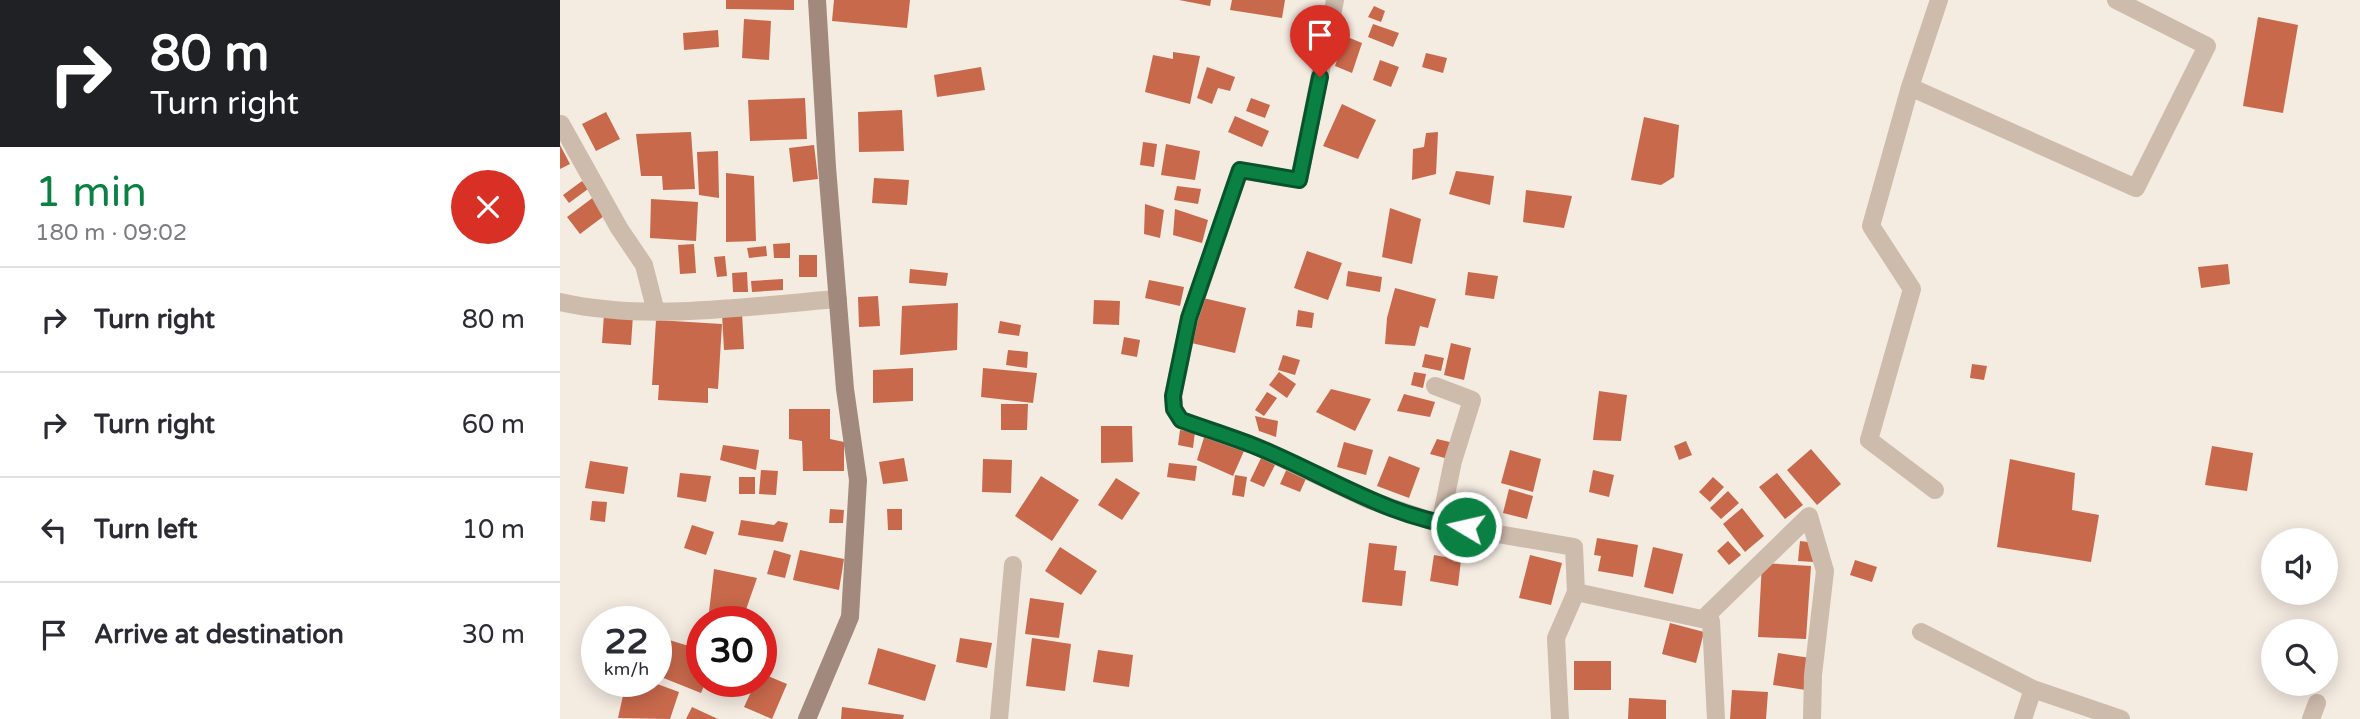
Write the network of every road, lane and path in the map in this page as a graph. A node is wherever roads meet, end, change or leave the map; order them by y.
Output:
1 (817, 0) edge
2 (1335, 0) edge
3 (1940, 0) edge
4 (2116, 0) edge
5 (1910, 88) junction
6 (561, 124) edge
7 (838, 299) junction
8 (560, 302) edge
9 (656, 312) junction
10 (1436, 386) dead end
11 (1935, 490) dead end
12 (1440, 524) junction
13 (1013, 565) dead end
14 (1576, 592) junction
15 (1703, 619) junction
16 (1921, 632) dead end
17 (2033, 689) junction
18 (807, 719) edge
19 (999, 719) edge
20 (1560, 719) edge
21 (1716, 719) edge
22 (1812, 719) edge
23 (2023, 719) edge
24 (2120, 719) edge

1 - 7 street
2 - 12 street
3 - 5 street
4 - 5 street
5 - 11 street
6 - 9 street
7 - 9 street
7 - 18 street
8 - 9 street
10 - 12 street
12 - 14 street
13 - 19 street
14 - 15 street
14 - 20 street
15 - 21 street
15 - 22 street
16 - 17 street
17 - 23 street
17 - 24 street

